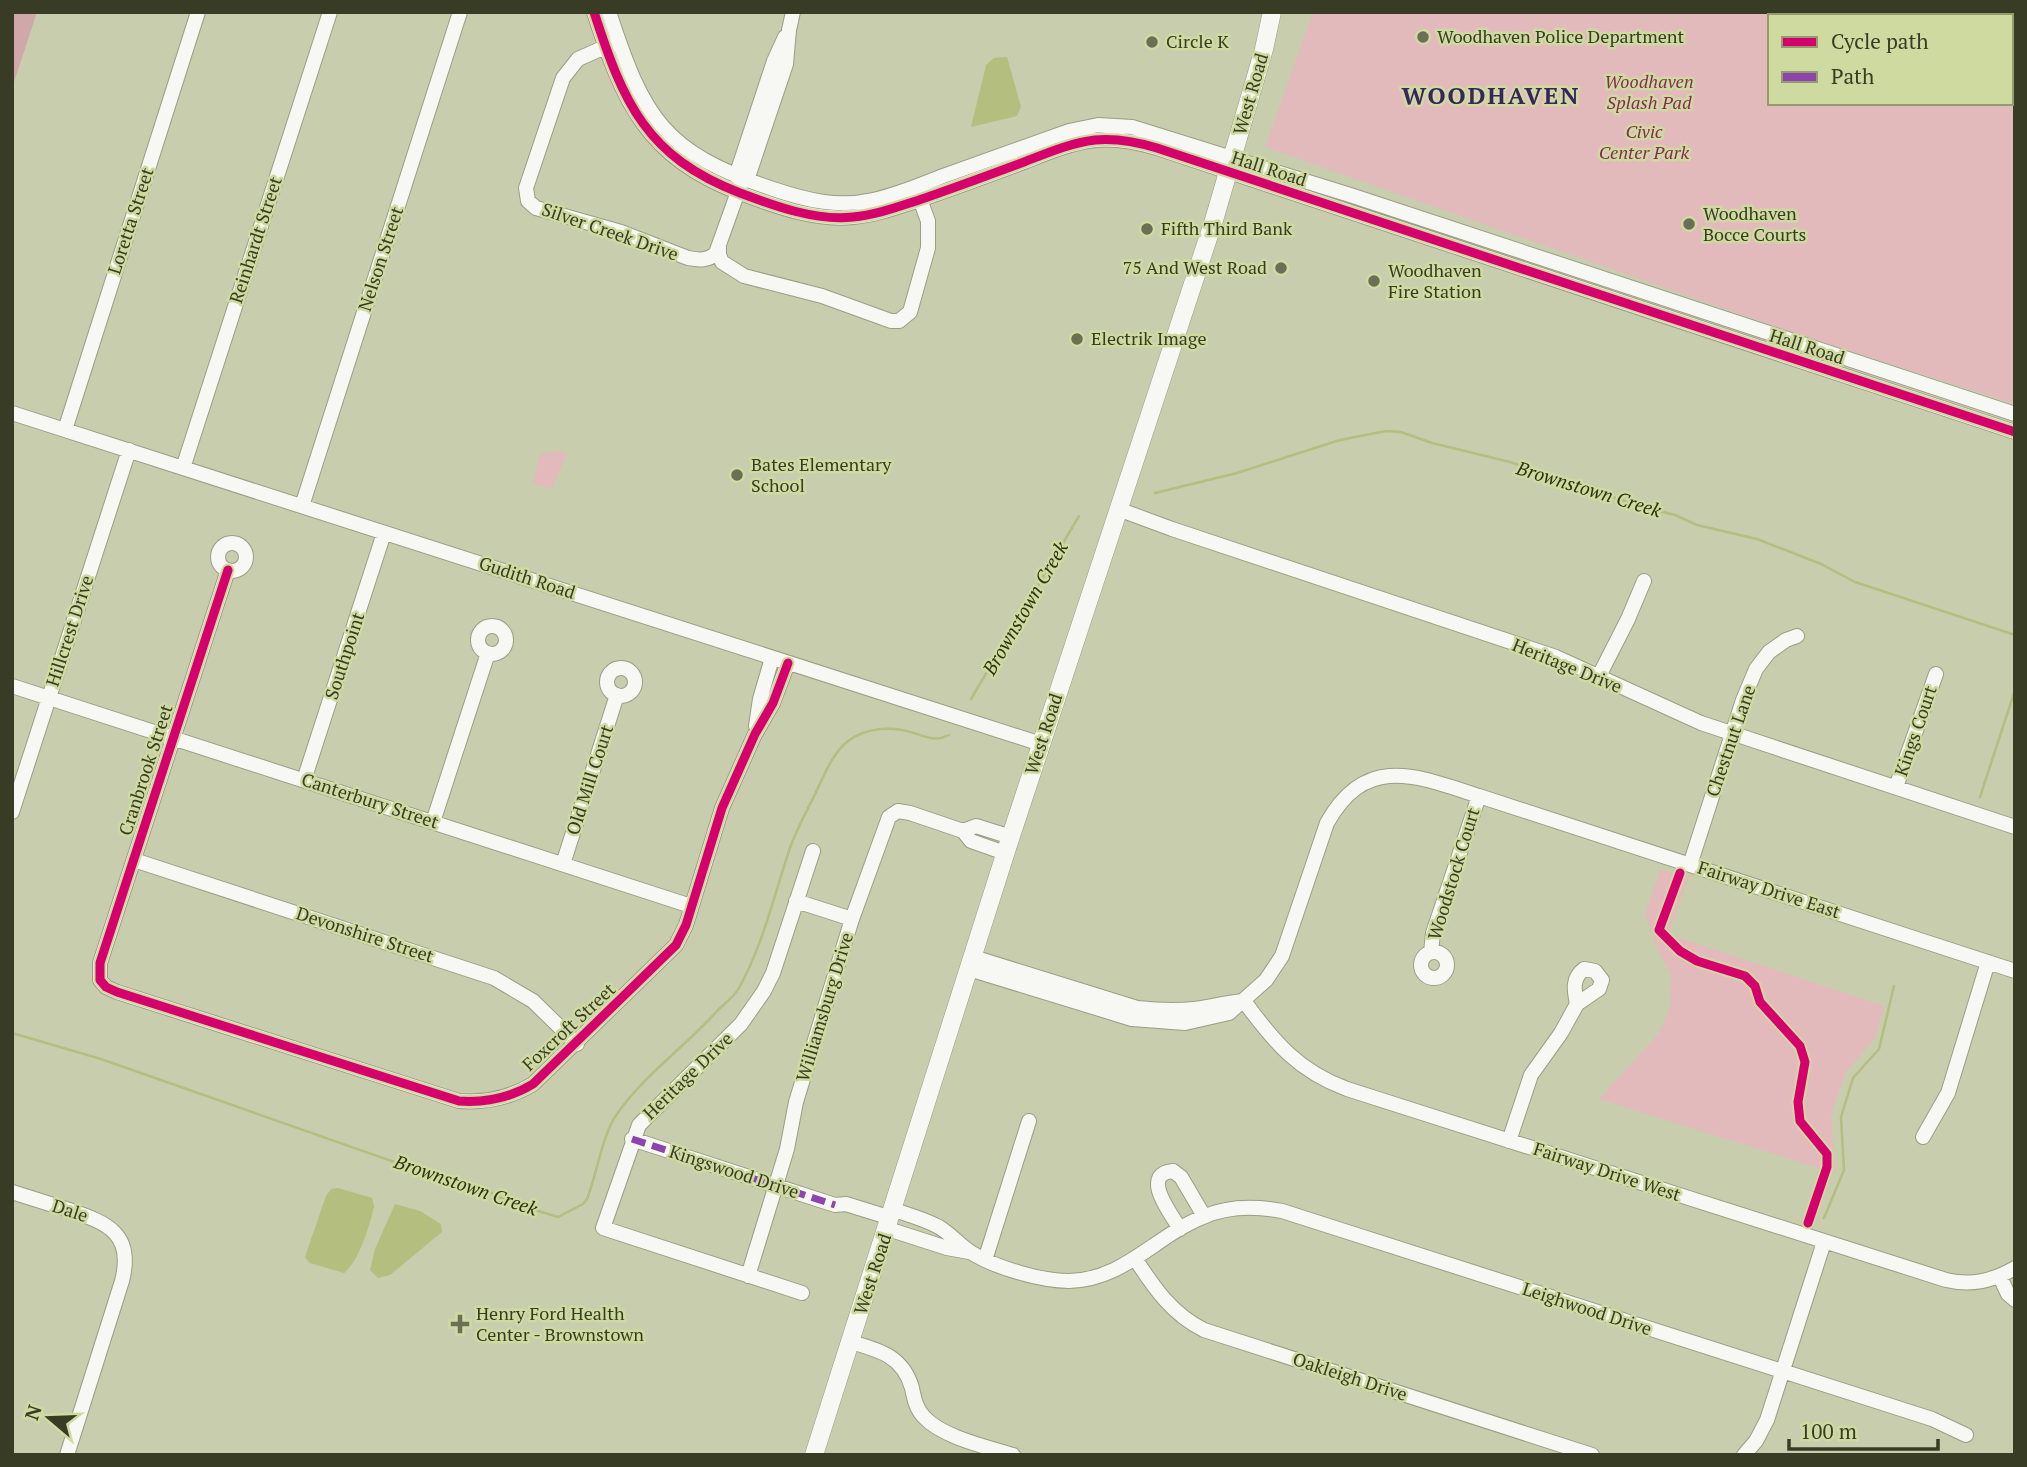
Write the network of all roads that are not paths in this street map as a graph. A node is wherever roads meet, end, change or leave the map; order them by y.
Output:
1 (198, 12) edge
2 (330, 12) edge
3 (460, 12) edge
4 (594, 12) edge
5 (608, 12) edge
6 (793, 12) edge
7 (1272, 12) edge
8 (612, 44) junction
9 (1231, 165) junction
10 (1301, 179) junction
11 (741, 182) junction
12 (918, 193) junction
13 (1296, 195) junction
14 (1350, 195) junction
15 (1345, 211) junction
16 (1488, 241) junction
17 (719, 247) junction
18 (1483, 257) junction
19 (1706, 312) junction
20 (1700, 328) junction
21 (1902, 377) junction
22 (1897, 393) junction
23 (12, 413) edge
24 (2015, 414) edge
25 (65, 430) junction
26 (2015, 432) edge
27 (129, 450) junction
28 (183, 468) junction
29 (302, 506) junction
30 (1118, 509) junction
31 (384, 533) junction
32 (228, 570) dead end
33 (1644, 581) dead end
34 (1797, 635) dead end
35 (488, 653) dead end
36 (772, 658) junction
37 (788, 663) junction
38 (1936, 674) dead end
39 (1599, 677) junction
40 (12, 686) edge
41 (617, 695) dead end
42 (48, 698) junction
43 (755, 734) junction
44 (1732, 734) junction
45 (173, 738) junction
46 (1041, 744) junction
47 (304, 780) junction
48 (1896, 788) junction
49 (1479, 796) junction
50 (12, 812) edge
51 (433, 822) junction
52 (2015, 827) edge
53 (1008, 845) junction
54 (813, 851) dead end
55 (134, 860) junction
56 (563, 864) junction
57 (1690, 864) junction
58 (796, 901) junction
59 (691, 906) junction
60 (852, 919) junction
61 (1431, 952) dead end
62 (1988, 962) junction
63 (971, 963) junction
64 (2015, 971) edge
65 (100, 980) joint
66 (1244, 1001) junction
67 (1577, 1004) dead end
68 (577, 1044) junction
69 (1030, 1121) dead end
70 (1923, 1137) dead end
71 (632, 1139) junction
72 (1509, 1140) junction
73 (776, 1185) junction
74 (12, 1192) edge
75 (1204, 1216) junction
76 (890, 1221) junction
77 (1180, 1229) junction
78 (1824, 1242) junction
79 (985, 1260) junction
80 (1136, 1260) junction
81 (2015, 1268) edge
82 (748, 1276) junction
83 (2000, 1277) junction
84 (803, 1293) dead end
85 (2015, 1300) edge
86 (851, 1342) junction
87 (1783, 1372) junction
88 (1966, 1436) dead end
89 (67, 1455) edge
90 (814, 1455) edge
91 (1013, 1455) edge
92 (1591, 1455) edge
93 (1744, 1455) edge

1 - 25 street, Loretta Street
2 - 28 street, Reinhardt Street
3 - 29 street, Nelson Street
4 - 8 street, Hall Road
5 - 8 street, Hall Road
6 - 11 street
7 - 9 main road, West Road
8 - 11 street, Hall Road
8 - 17 street, Silver Creek Drive
9 - 10 street, Hall Road
9 - 12 street, Hall Road
9 - 13 street, Hall Road
9 - 30 main road, West Road
10 - 13 street
10 - 14 street, Hall Road
11 - 12 street, Hall Road
11 - 17 street
12 - 17 street
13 - 15 street, Hall Road
14 - 15 street
14 - 16 street, Hall Road
15 - 18 street, Hall Road
16 - 18 street
16 - 19 street, Hall Road
18 - 20 street, Hall Road
19 - 20 street
19 - 21 street, Hall Road
20 - 22 street, Hall Road
21 - 22 street
21 - 24 street, Hall Road
22 - 26 street, Hall Road
23 - 25 street, Gudith Road
25 - 27 street, Gudith Road
27 - 28 street, Gudith Road
27 - 42 street, Hillcrest Drive
28 - 29 street, Gudith Road
29 - 31 street, Gudith Road
30 - 39 street, Heritage Drive
30 - 46 main road, West Road
31 - 36 street, Gudith Road
31 - 47 street, Southpoint
32 - 45 street, Cranbrook Street
33 - 39 street
34 - 44 street, Chestnut Lane
35 - 51 street
36 - 37 street, Gudith Road
36 - 43 street, Foxcroft Street
37 - 43 street, Foxcroft Street
37 - 46 street, Gudith Road
38 - 48 street, Kings Court
39 - 44 street, Heritage Drive
40 - 42 street, Canterbury Street
41 - 56 street, Old Mill Court
42 - 45 street, Canterbury Street
42 - 50 street, Hillcrest Drive
43 - 59 street, Foxcroft Street
44 - 48 street, Heritage Drive
44 - 57 street, Chestnut Lane
45 - 47 street, Canterbury Street
45 - 55 street, Cranbrook Street
46 - 53 main road, West Road
47 - 51 street, Canterbury Street
48 - 52 street, Heritage Drive
49 - 57 street, Fairway Drive East
49 - 61 street, Woodstock Court
49 - 66 street, Fairway Drive East
51 - 56 street, Canterbury Street
53 - 60 street, Williamsburg Drive
53 - 63 main road, West Road
54 - 58 street, Heritage Drive
55 - 65 street, Cranbrook Street
55 - 68 street, Devonshire Street
56 - 59 street, Canterbury Street
57 - 62 street, Fairway Drive East
58 - 60 street
58 - 71 street, Heritage Drive
59 - 68 street, Foxcroft Street
60 - 73 street, Williamsburg Drive
62 - 64 street, Fairway Drive East
62 - 70 street
63 - 66 street
63 - 76 main road, West Road
65 - 68 street, Foxcroft Street
66 - 72 street, Fairway Drive West
67 - 72 street
69 - 79 street
71 - 73 street, Kingswood Drive
71 - 82 street, Heritage Drive
72 - 78 street, Fairway Drive West
73 - 76 street, Kingswood Drive
73 - 82 street, Williamsburg Drive
74 - 89 street, Dale
75 - 77 street, Leighwood Drive
75 - 77 street
75 - 87 street, Leighwood Drive
76 - 79 street, Leighwood Drive
76 - 86 main road, West Road
77 - 80 street, Leighwood Drive
78 - 83 street, Fairway Drive West
78 - 87 street
79 - 80 street, Leighwood Drive
80 - 92 street, Oakleigh Drive
81 - 83 street
82 - 84 street, Heritage Drive
83 - 85 street
86 - 90 main road, West Road
86 - 91 street
87 - 88 street, Leighwood Drive
87 - 93 street

